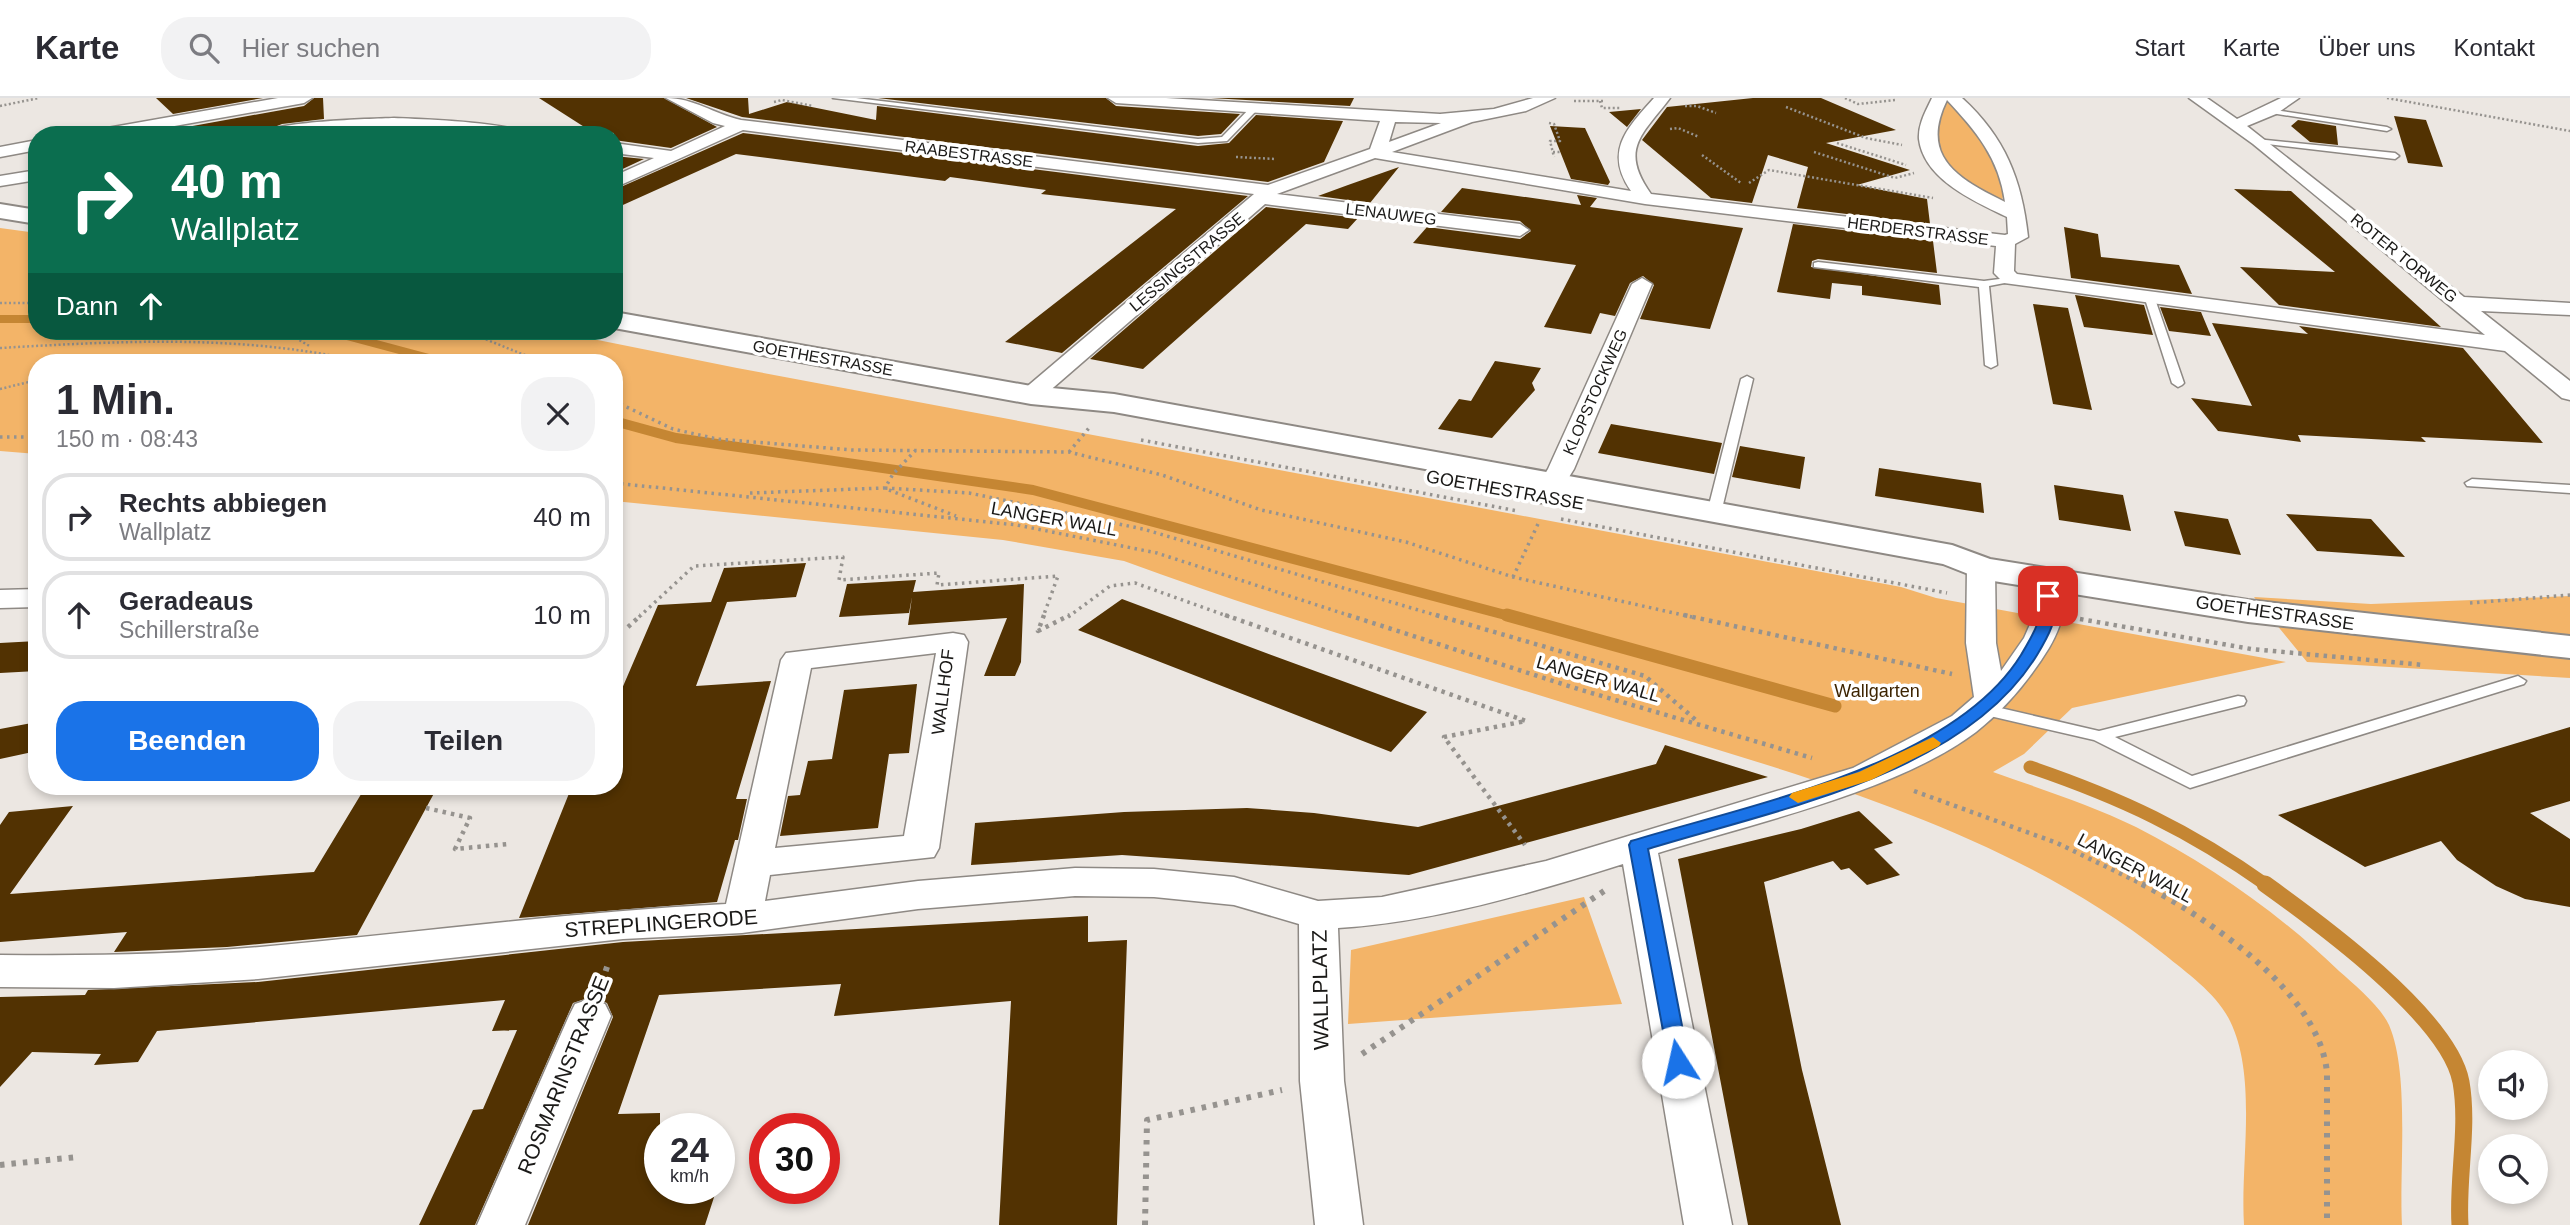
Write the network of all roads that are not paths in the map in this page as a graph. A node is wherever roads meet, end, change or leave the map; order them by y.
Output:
1 (304, 98) edge
2 (674, 98) edge
3 (837, 98) edge
4 (1116, 98) edge
5 (1547, 98) edge
6 (1662, 98) edge
7 (1940, 98) edge
8 (1953, 98) edge
9 (2197, 98) edge
10 (2291, 98) edge
11 (1475, 99) edge
12 (1254, 109) junction
13 (2271, 111) junction
14 (1502, 113) junction
15 (1390, 117) junction
16 (1465, 120) junction
17 (2237, 124) junction
18 (741, 125) junction
19 (147, 126) edge
20 (325, 126) edge
21 (455, 126) edge
22 (2387, 129) dead end
23 (2259, 141) junction
24 (28, 147) edge
25 (623, 149) edge
26 (0, 152) edge
27 (674, 156) junction
28 (1368, 156) junction
29 (2395, 156) dead end
30 (28, 176) edge
31 (623, 179) edge
32 (0, 181) edge
33 (1266, 195) junction
34 (1645, 199) junction
35 (4, 212) edge
36 (2017, 214) junction
37 (28, 216) edge
38 (1520, 230) dead end
39 (2006, 242) junction
40 (1818, 265) dead end
41 (2011, 279) junction
42 (1642, 284) dead end
43 (1984, 284) junction
44 (2150, 299) junction
45 (2459, 303) junction
46 (2570, 309) edge
47 (623, 322) edge
48 (2509, 345) junction
49 (1991, 365) dead end
50 (1747, 379) dead end
51 (2178, 383) dead end
52 (2570, 393) edge
53 (1031, 395) junction
54 (2472, 483) dead end
55 (2570, 489) edge
56 (1548, 490) junction
57 (1714, 513) junction
58 (1981, 568) junction
59 (2046, 579) junction
60 (28, 598) edge
61 (0, 599) edge
62 (2570, 647) edge
63 (2518, 681) dead end
64 (1988, 697) junction
65 (2238, 701) dead end
66 (2099, 736) junction
67 (1638, 845) junction
68 (754, 863) junction
69 (1318, 915) junction
70 (742, 918) junction
71 (0, 971) edge
72 (590, 1016) road end
73 (501, 1225) edge
74 (1339, 1225) edge
75 (1708, 1225) edge

1 - 19 street
2 - 18 street, RAABESTRASSE
3 - 12 lane
4 - 12 street
5 - 14 street
6 - 34 street
7 - 36 street
8 - 36 street
9 - 17 street, ROTER TORWEG
10 - 13 street
11 - 14 street
12 - 15 street
13 - 17 street
13 - 22 lane
14 - 16 street
15 - 16 street
15 - 28 street
16 - 28 street, LESSINGSTRASSE
17 - 23 street, ROTER TORWEG
18 - 27 street
18 - 33 street, RAABESTRASSE
20 - 21 street
23 - 29 lane
23 - 45 street, ROTER TORWEG
24 - 26 street
25 - 27 street
27 - 31 street
28 - 33 street, LESSINGSTRASSE
28 - 34 street, HERDERSTRASSE
30 - 32 street
33 - 38 street, LENAUWEG
33 - 53 street, LESSINGSTRASSE
34 - 39 street, HERDERSTRASSE
35 - 37 main road
36 - 39 street
39 - 41 street, HERDERSTRASSE
40 - 43 lane
41 - 43 lane
41 - 44 street
42 - 56 street, KLOPSTOCKWEG
43 - 49 lane
44 - 48 street
44 - 51 lane
45 - 46 street
45 - 48 street, ROTER TORWEG
47 - 53 main road, GOETHESTRASSE
48 - 52 street, ROTER TORWEG
50 - 57 lane
53 - 56 main road, GOETHESTRASSE
54 - 55 lane
56 - 57 main road, GOETHESTRASSE
56 - 58 main road, GOETHESTRASSE
57 - 58 main road, GOETHESTRASSE
58 - 59 main road, GOETHESTRASSE
58 - 64 street
59 - 62 main road, GOETHESTRASSE
59 - 64 street, WALLPLATZ
60 - 61 street
63 - 66 lane
64 - 66 lane
64 - 67 street, WALLPLATZ
65 - 66 lane
67 - 69 street, WALLPLATZ
67 - 75 street
68 - 68 street, WALLHOF
68 - 70 street, WALLHOF
69 - 70 street, STREPLINGERODE
69 - 74 street, WALLPLATZ
70 - 71 street, STREPLINGERODE
72 - 73 street, ROSMARINSTRASSE

